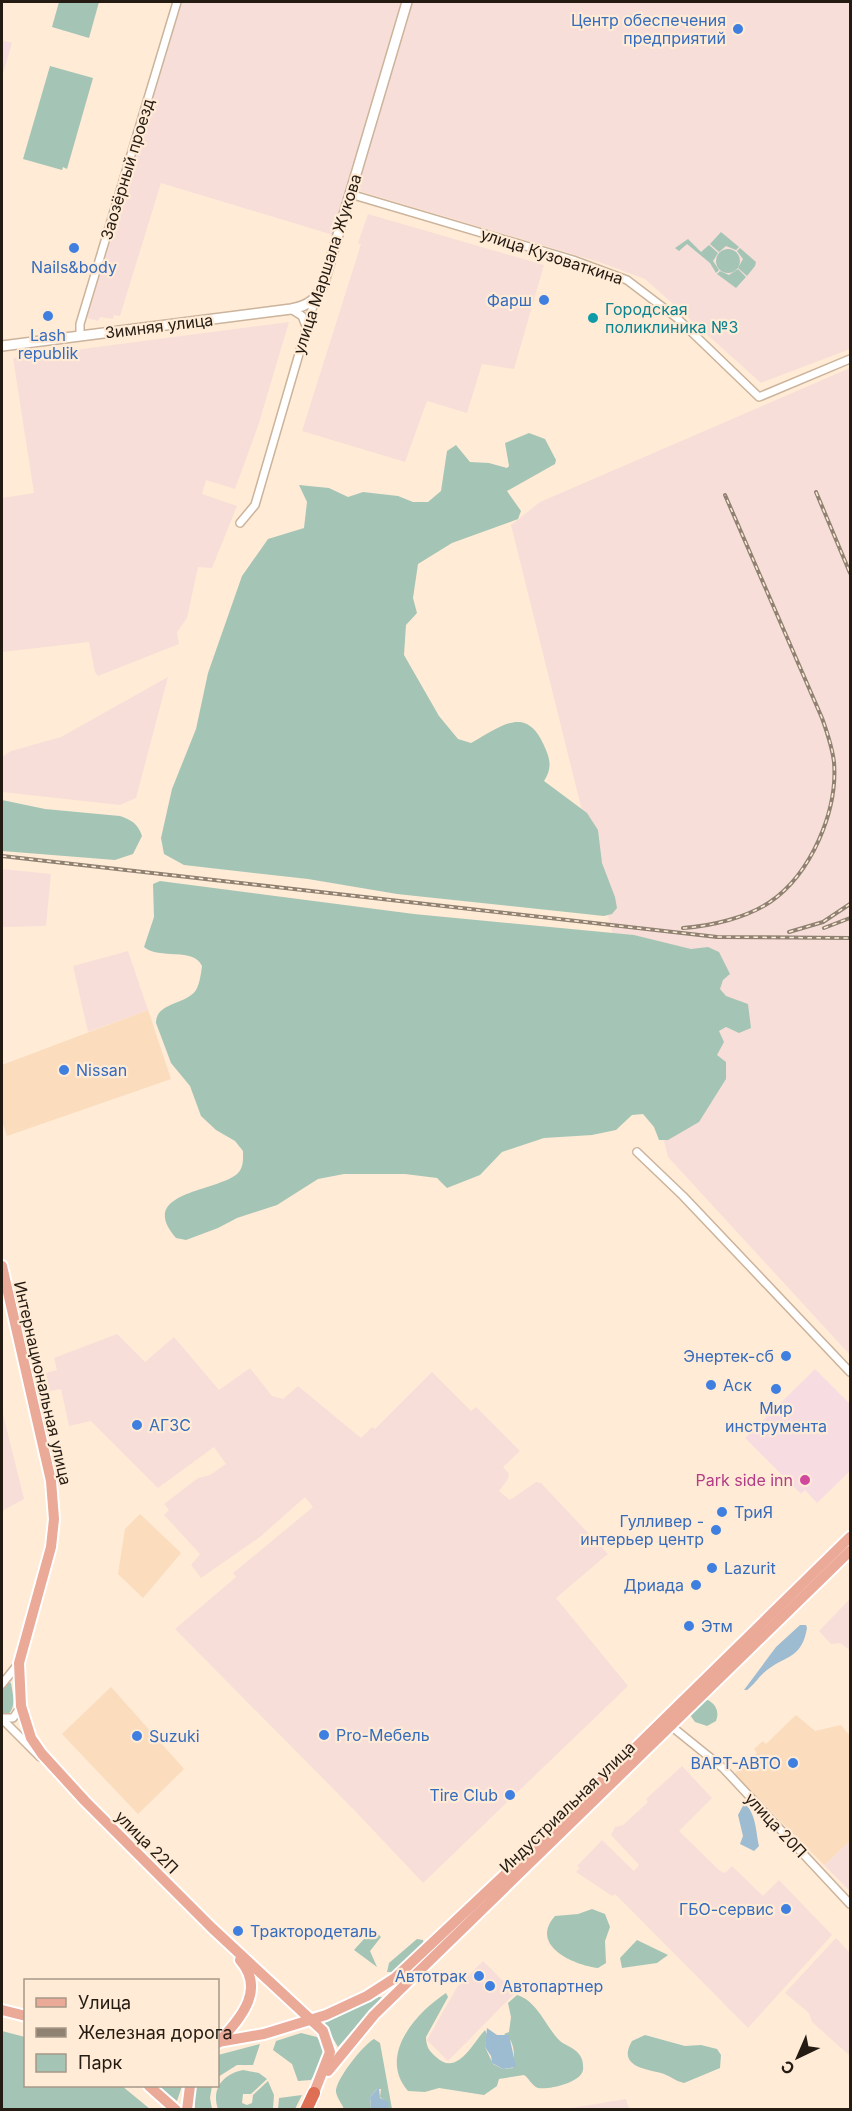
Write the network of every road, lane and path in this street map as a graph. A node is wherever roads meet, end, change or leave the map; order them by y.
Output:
1 (177, 2) edge
2 (407, 2) edge
3 (350, 194) junction
4 (315, 299) junction
5 (291, 309) junction
6 (310, 315) junction
7 (306, 326) junction
8 (80, 336) junction
9 (2, 346) edge
10 (850, 359) edge
11 (240, 523) dead end
12 (637, 1152) dead end
13 (2, 1266) edge
14 (850, 1372) edge
15 (850, 1537) edge
16 (850, 1551) edge
17 (19, 1663) junction
18 (4, 1681) edge
19 (18, 1685) junction
20 (21, 1707) junction
21 (2, 1718) edge
22 (671, 1726) junction
23 (62, 1777) junction
24 (850, 1904) edge
25 (212, 1928) junction
26 (2, 2010) edge
27 (24, 2016) edge
28 (311, 2020) junction
29 (219, 2042) edge
30 (219, 2043) edge
31 (151, 2087) edge
32 (190, 2087) edge
33 (314, 2093) junction
34 (176, 2109) edge
35 (188, 2109) edge
36 (305, 2109) edge

1 - 8 street, Заозёрный проезд
2 - 3 main road, улица Маршала Жукова
3 - 4 main road, улица Маршала Жукова
3 - 10 street, улица Кузоваткина
4 - 5 main road, Зимняя улица
4 - 6 street, улица Маршала Жукова
5 - 6 street
5 - 7 street
5 - 8 main road, Зимняя улица
6 - 7 street, улица Маршала Жукова
7 - 11 street, улица Маршала Жукова
8 - 9 main road, Зимняя улица
12 - 14 street
13 - 17 main road, Интернациональная улица
15 - 28 main road, Индустриальная улица
16 - 22 main road, Индустриальная улица
17 - 18 street
17 - 19 main road, Интернациональная улица
18 - 19 street
19 - 20 main road, Интернациональная улица
20 - 21 street
20 - 23 main road, Интернациональная улица
21 - 23 street
22 - 24 street, улица 20П
22 - 33 main road, Индустриальная улица
23 - 25 main road, улица 22П
25 - 28 main road, улица 22П
25 - 29 main road, улица 22П
26 - 27 main road
28 - 30 main road, Индустриальная улица
28 - 33 main road, улица 22П
31 - 34 main road
32 - 35 main road
33 - 36 highway

